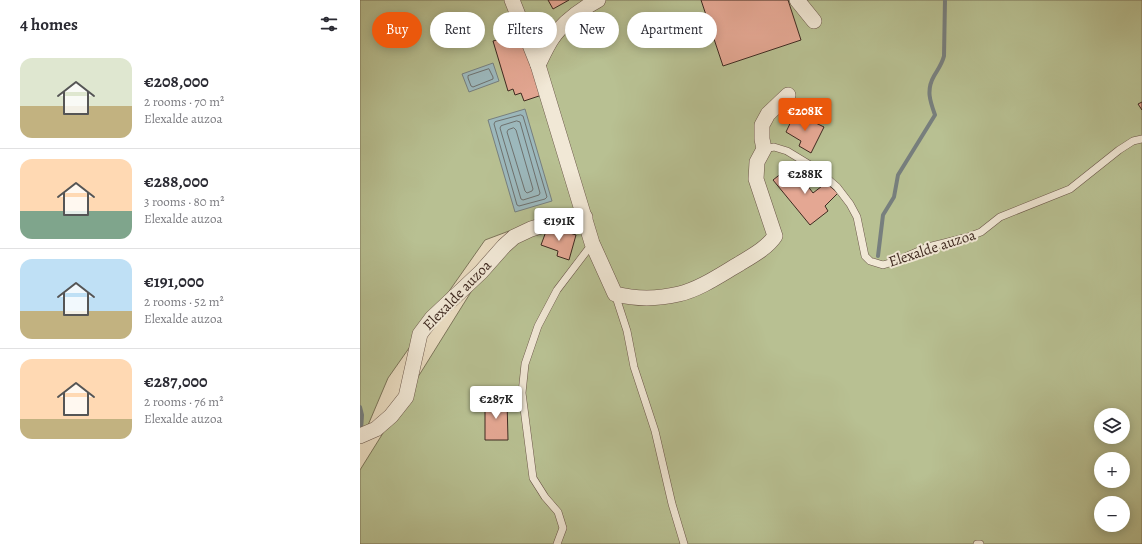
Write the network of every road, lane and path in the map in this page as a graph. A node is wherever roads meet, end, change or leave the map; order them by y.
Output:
1 (512, 0) edge
2 (598, 0) edge
3 (797, 0) edge
4 (814, 21) dead end
5 (538, 65) junction
6 (788, 95) dead end
7 (1142, 139) edge
8 (764, 149) junction
9 (585, 218) junction
10 (592, 243) junction
11 (614, 294) junction
12 (360, 436) edge
13 (557, 544) edge
14 (684, 544) edge
15 (977, 544) edge
16 (980, 544) edge

1 - 5 street
2 - 5 street
3 - 4 street
5 - 9 street
6 - 8 street
7 - 8 lane, Elexalde auzoa
8 - 11 street
9 - 10 street
9 - 12 street, Elexalde auzoa
10 - 11 street
10 - 13 lane
11 - 14 lane
15 - 16 lane

